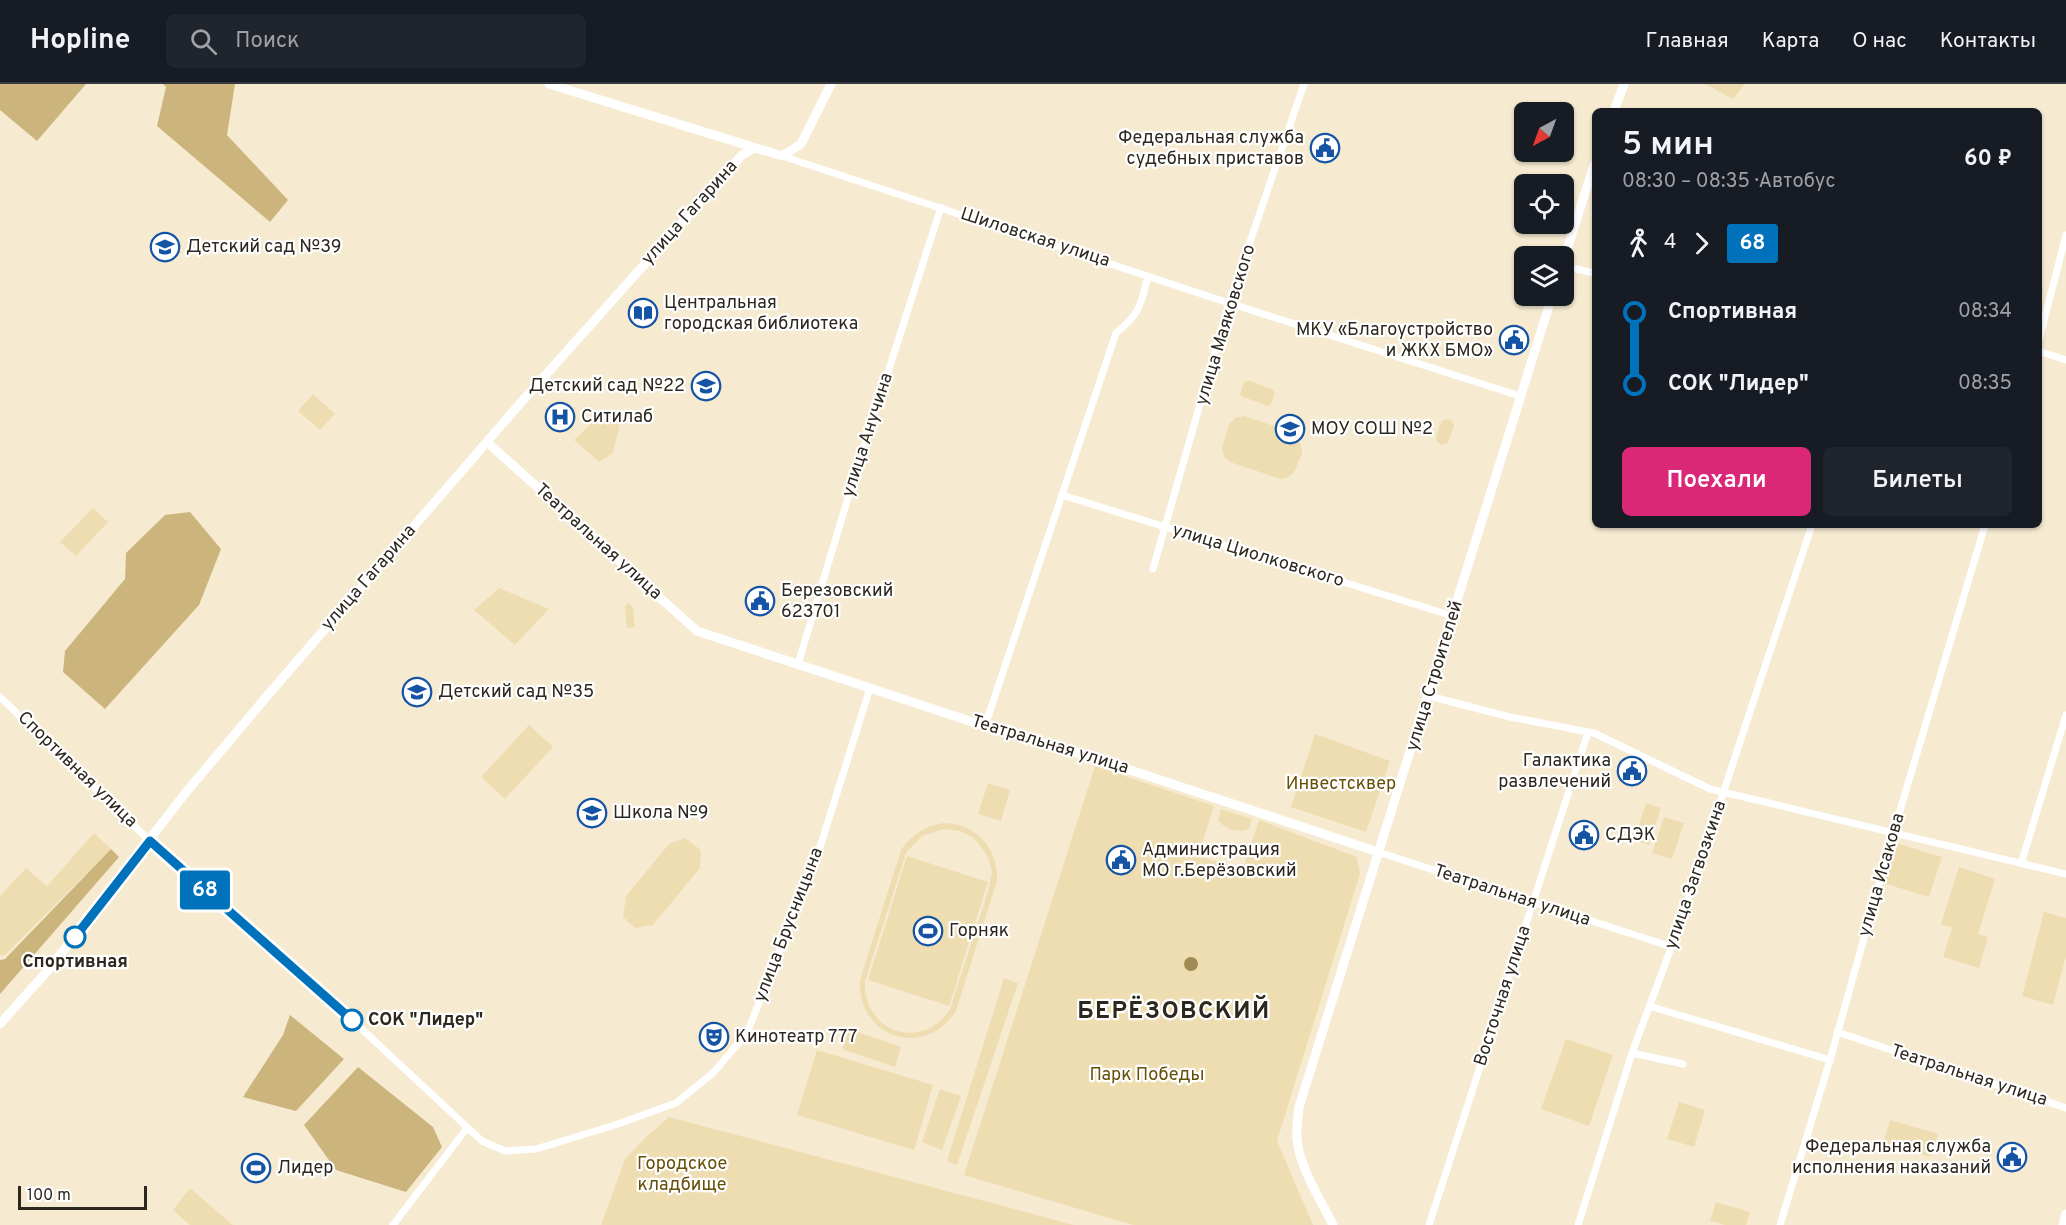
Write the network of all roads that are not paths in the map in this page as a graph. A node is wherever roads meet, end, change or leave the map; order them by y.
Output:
1 (549, 84) edge
2 (831, 84) edge
3 (1304, 84) edge
4 (1624, 84) edge
5 (1615, 108) edge
6 (755, 148) junction
7 (782, 156) junction
8 (1592, 171) edge
9 (941, 207) junction
10 (2066, 235) edge
11 (1568, 246) edge
12 (1574, 268) edge
13 (1592, 273) edge
14 (1148, 276) junction
15 (1229, 303) junction
16 (1549, 306) edge
17 (2042, 328) edge
18 (2042, 352) edge
19 (2066, 360) edge
20 (1520, 396) junction
21 (487, 442) junction
22 (1062, 495) junction
23 (1166, 528) junction
24 (1811, 528) edge
25 (1984, 528) edge
26 (1154, 569) dead end
27 (1453, 616) junction
28 (798, 664) junction
29 (870, 688) junction
30 (1429, 696) junction
31 (0, 697) edge
32 (2066, 715) edge
33 (985, 726) junction
34 (1588, 732) junction
35 (1725, 792) junction
36 (1893, 834) junction
37 (150, 841) junction
38 (1378, 852) junction
39 (2021, 864) junction
40 (2066, 874) edge
41 (1533, 903) junction
42 (1672, 947) junction
43 (1649, 1006) junction
44 (0, 1024) edge
45 (1837, 1032) junction
46 (1632, 1053) junction
47 (1830, 1060) junction
48 (1683, 1064) dead end
49 (2066, 1108) edge
50 (467, 1128) junction
51 (505, 1151) joint
52 (2066, 1214) edge
53 (393, 1225) edge
54 (1333, 1225) edge
55 (1429, 1225) edge
56 (1578, 1225) edge
57 (1780, 1225) edge
58 (2063, 1225) edge

1 - 6 street, Шиловская улица
2 - 7 street
3 - 15 street, улица Маяковского
4 - 5 street
6 - 7 street, Шиловская улица
6 - 21 street, улица Гагарина
7 - 9 street, Шиловская улица
8 - 11 street
9 - 14 street, Шиловская улица
9 - 28 street, улица Анучина
10 - 17 street
12 - 13 street
14 - 15 street, Шиловская улица
14 - 22 street
15 - 20 street, Шиловская улица
15 - 23 street, улица Маяковского
16 - 20 street, улица Строителей
18 - 19 street
20 - 27 street, улица Строителей
21 - 28 street, Театральная улица
21 - 37 street, улица Гагарина
22 - 23 street, улица Циолковского
22 - 33 street
23 - 26 street, улица Маяковского
23 - 27 street, улица Циолковского
24 - 35 street, улица Загвозкина
25 - 36 street, улица Исакова
27 - 30 street, улица Строителей
28 - 29 street, Театральная улица
29 - 33 street, Театральная улица
29 - 51 street, улица Брусницына
30 - 34 street
30 - 38 street, улица Строителей
31 - 37 street, Спортивная улица
32 - 39 street
33 - 38 street, Театральная улица
34 - 35 street
34 - 41 street, Восточная улица
35 - 36 street
35 - 42 street, улица Загвозкина
36 - 39 street
36 - 45 street, улица Исакова
37 - 44 street, улица Гагарина
37 - 50 street, Спортивная улица
38 - 41 street, Театральная улица
38 - 54 street, улица Строителей
39 - 40 street
41 - 42 street, Театральная улица
41 - 55 street, Восточная улица
42 - 43 street, улица Загвозкина
43 - 46 street, улица Загвозкина
43 - 47 street
45 - 47 street, улица Исакова
45 - 49 street, Театральная улица
46 - 48 street
46 - 56 street, улица Загвозкина
47 - 57 street, улица Исакова
50 - 51 street, Спортивная улица
50 - 53 street
52 - 58 street

